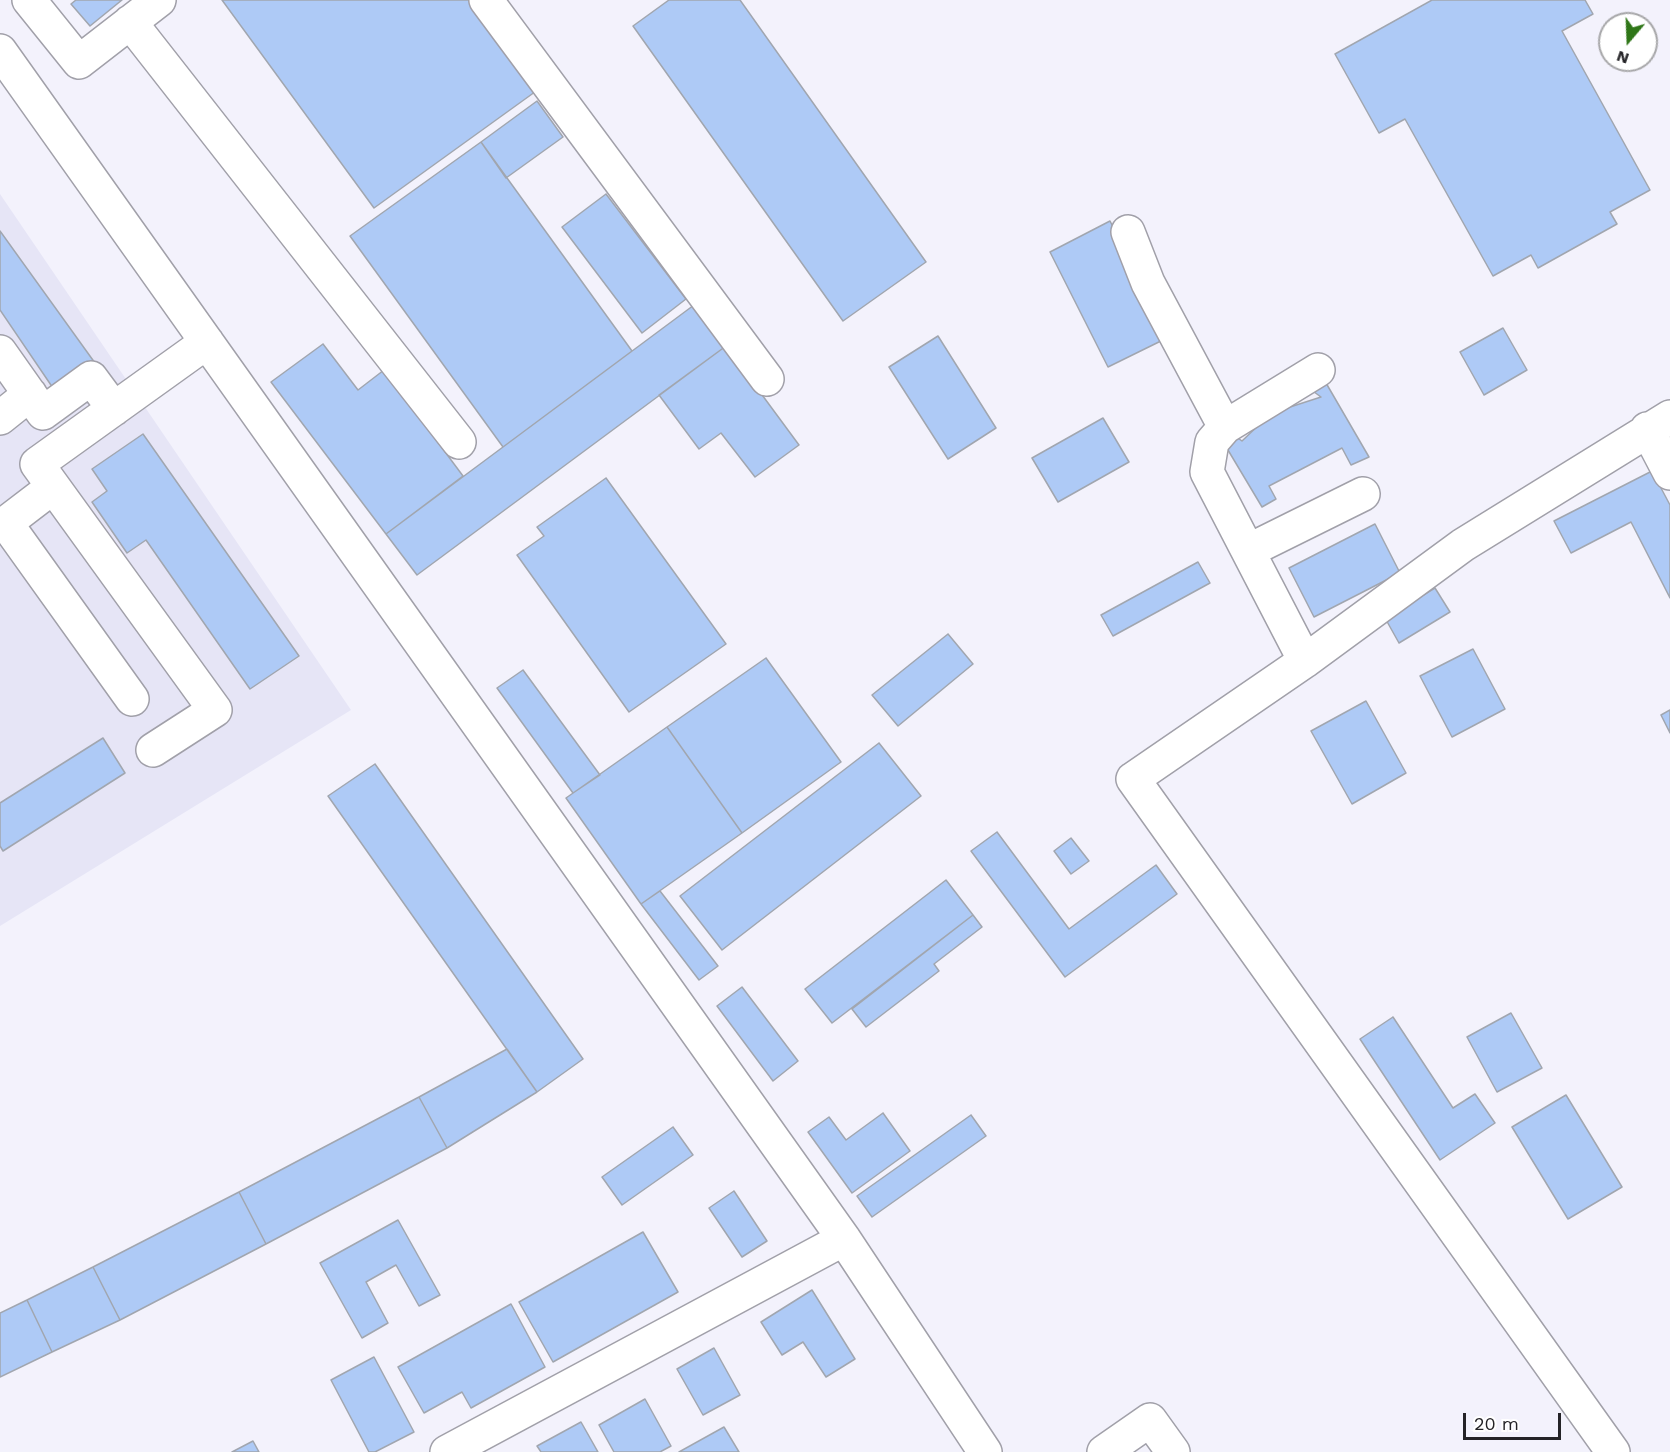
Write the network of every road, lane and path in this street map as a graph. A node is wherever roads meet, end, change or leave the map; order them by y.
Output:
1 (29, 0) edge
2 (159, 0) edge
3 (486, 0) edge
4 (130, 22) junction
5 (0, 51) edge
6 (1128, 232) dead end
7 (207, 342) junction
8 (0, 352) edge
9 (1318, 370) dead end
10 (766, 379) dead end
11 (30, 394) junction
12 (114, 409) junction
13 (0, 418) edge
14 (1658, 423) edge
15 (1225, 427) junction
16 (459, 442) dead end
17 (1670, 473) edge
18 (53, 487) junction
19 (1364, 494) dead end
20 (1248, 551) junction
21 (1305, 661) junction
22 (132, 699) dead end
23 (153, 750) dead end
24 (844, 1239) junction
25 (447, 1452) edge
26 (986, 1452) edge
27 (1104, 1452) edge
28 (1173, 1452) edge
29 (1613, 1452) edge

1 - 4 street
2 - 4 street
3 - 10 street
4 - 16 street
5 - 7 street
6 - 15 street
7 - 12 street
7 - 24 street
8 - 11 street
9 - 15 street
11 - 12 street
11 - 13 street
12 - 18 street
14 - 17 street
14 - 21 street
15 - 20 street
18 - 22 street
18 - 23 street
19 - 20 street
20 - 21 street
21 - 29 street
24 - 25 street
24 - 26 street
27 - 28 street

